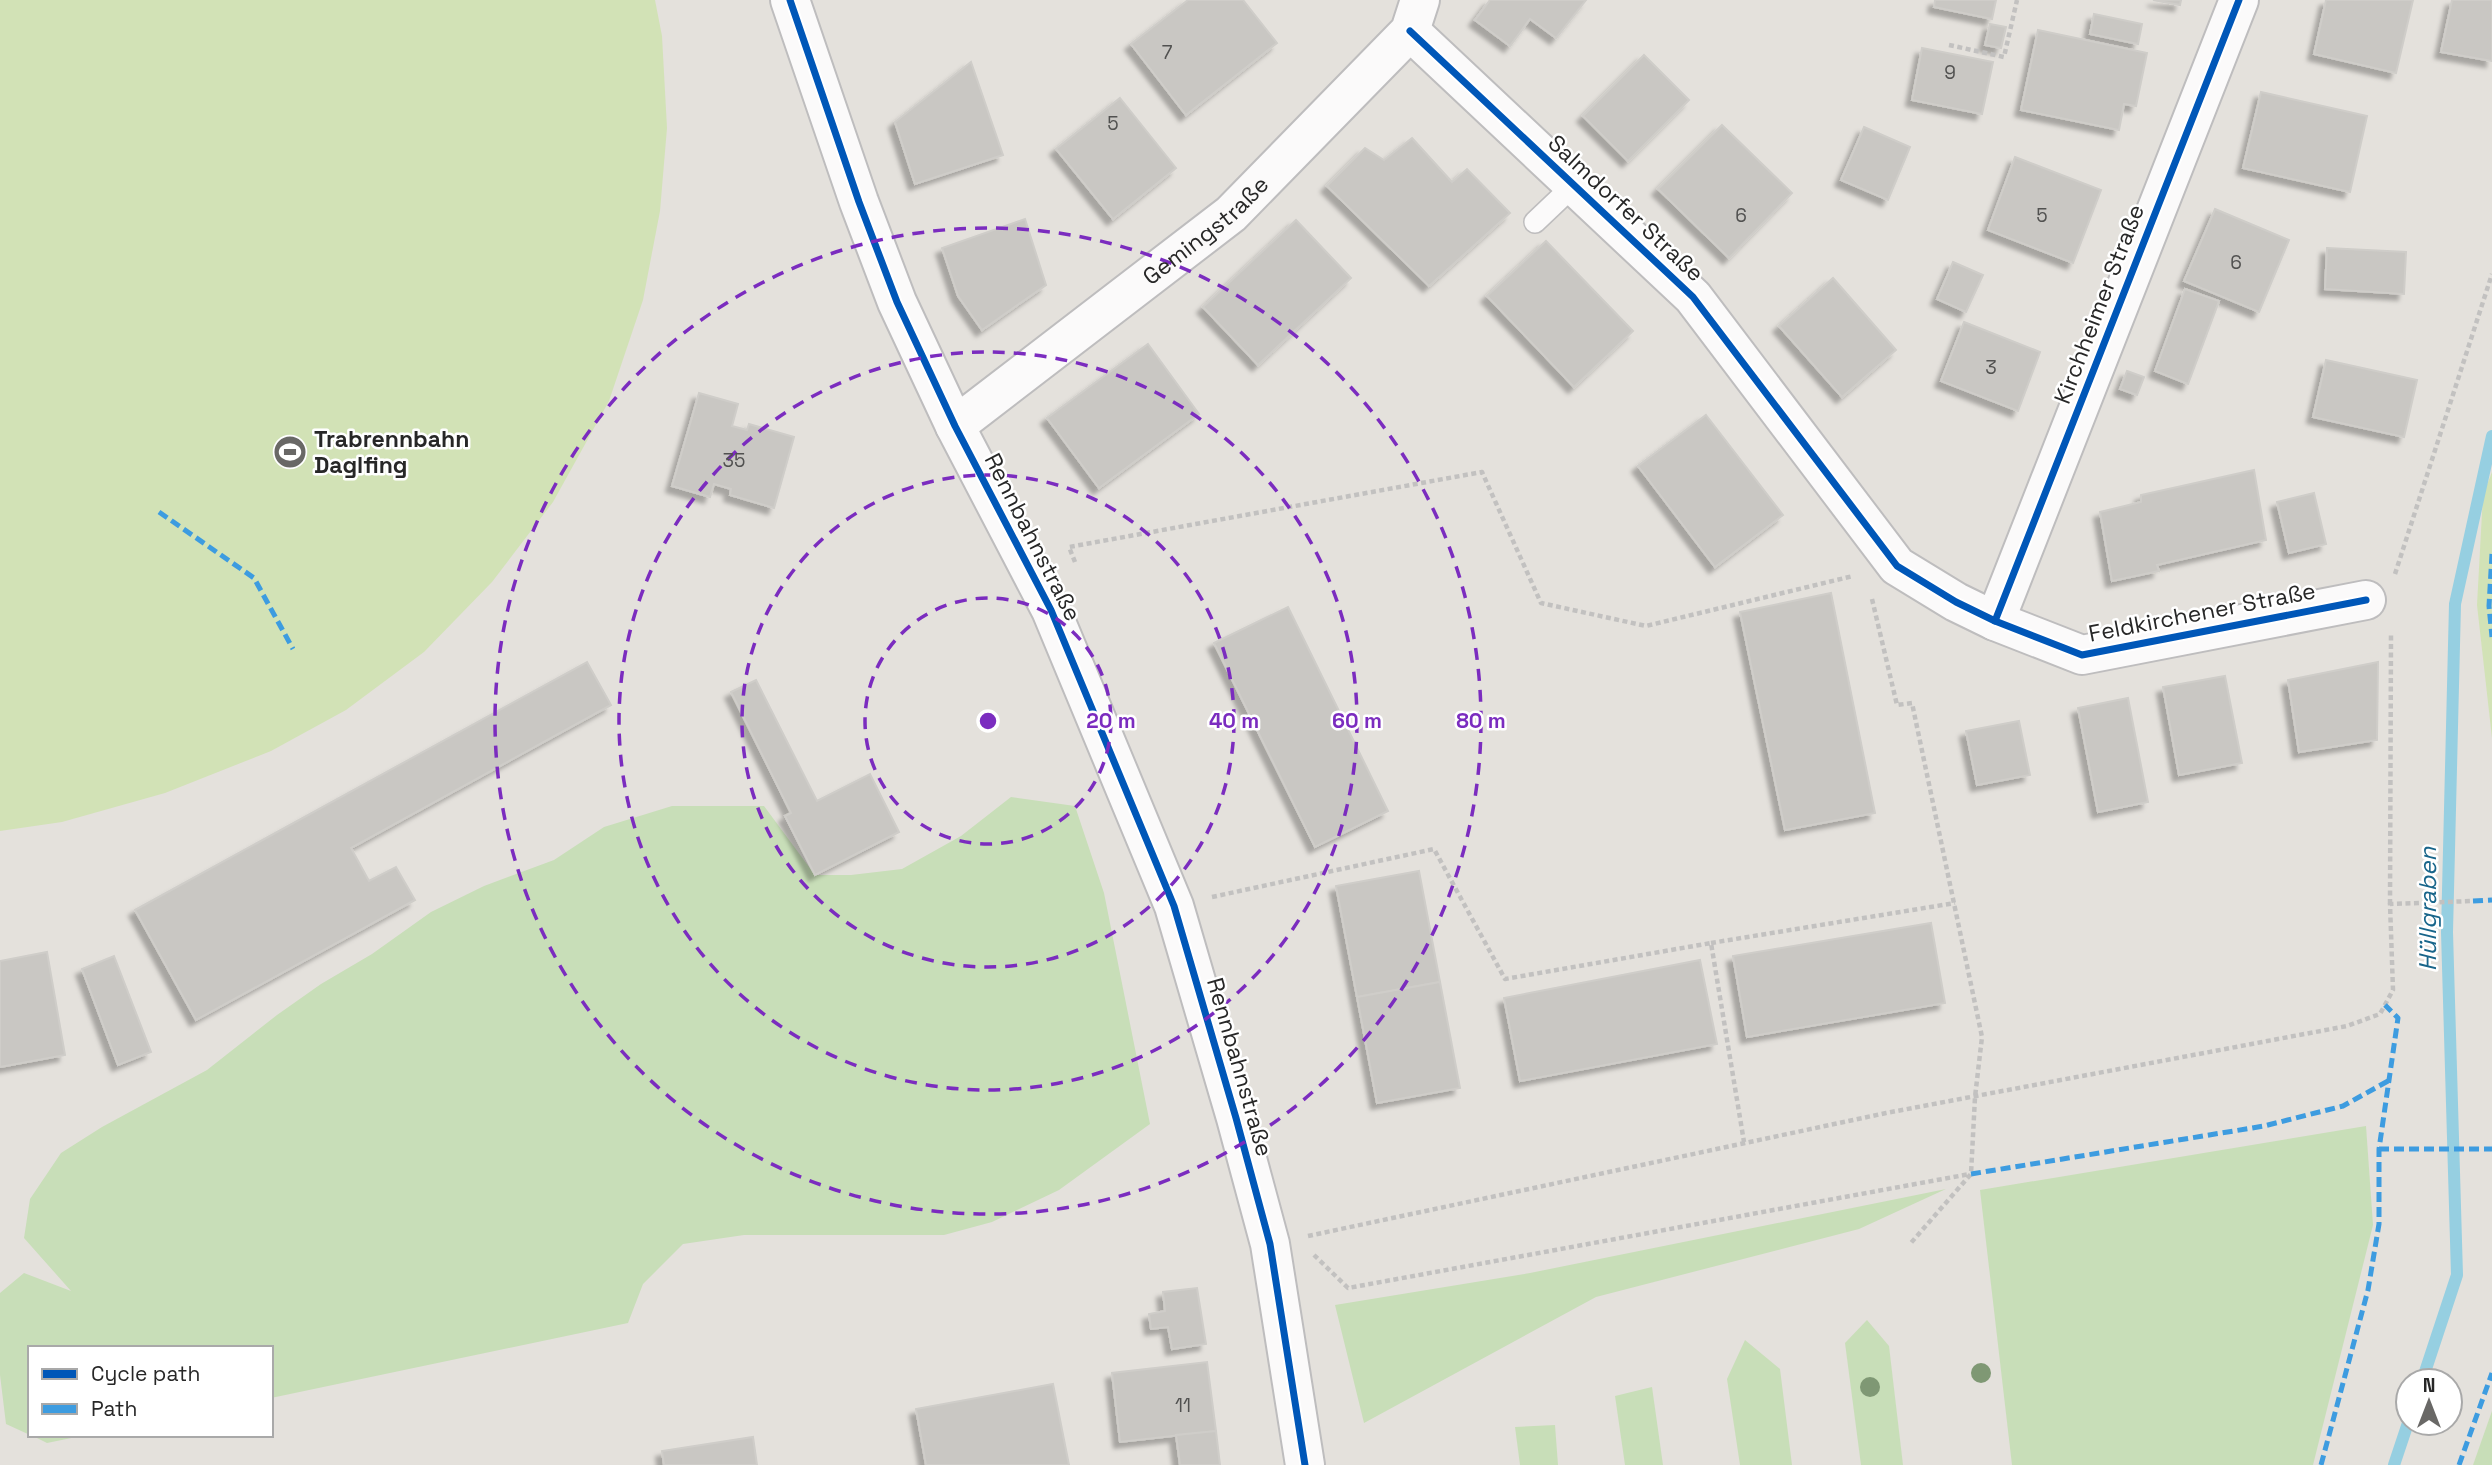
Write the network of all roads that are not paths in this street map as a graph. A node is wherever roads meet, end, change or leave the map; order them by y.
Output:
1 (790, 0) edge
2 (2239, 0) edge
3 (1415, 15) edge
4 (1574, 185) junction
5 (1535, 222) dead end
6 (955, 426) junction
7 (1882, 569) joint
8 (2366, 600) road end
9 (1995, 621) junction
10 (1305, 1465) edge

1 - 6 street, Rennbahnstraße
2 - 9 street, Kirchheimer Straße
3 - 4 street, Salmdorfer Straße
3 - 6 street, Gemingstraße
4 - 5 lane
4 - 7 street, Salmdorfer Straße
6 - 10 street, Rennbahnstraße
7 - 9 street, Feldkirchener Straße
8 - 9 street, Feldkirchener Straße

